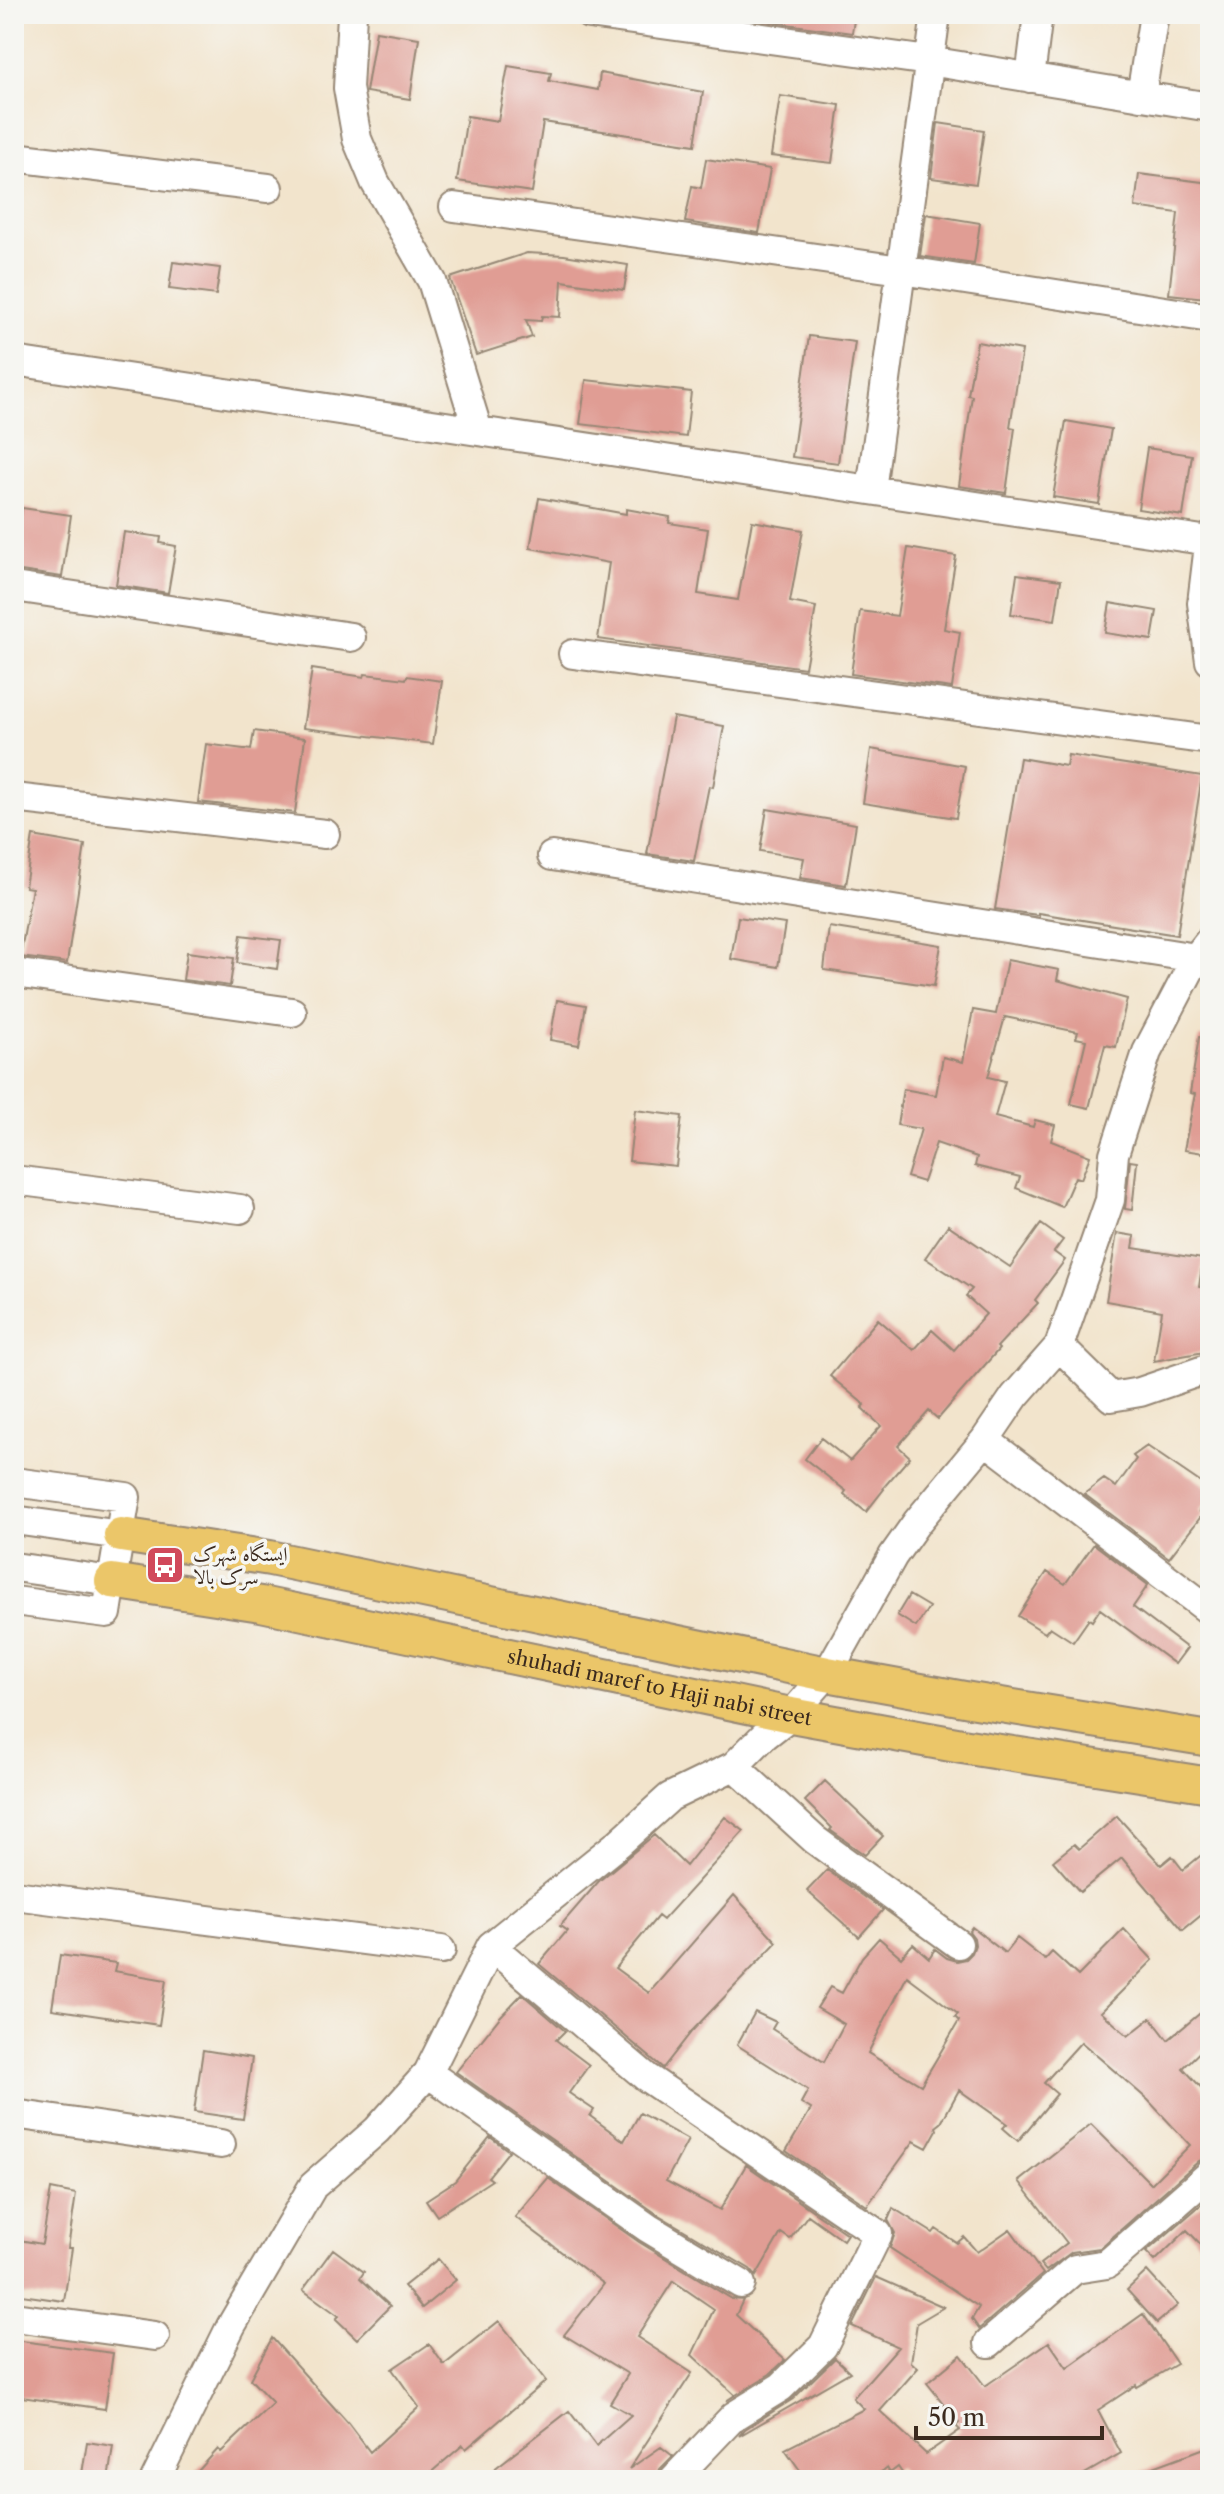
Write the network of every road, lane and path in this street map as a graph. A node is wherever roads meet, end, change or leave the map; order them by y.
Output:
1 (352, 14) edge
2 (589, 14) edge
3 (936, 14) edge
4 (1038, 14) edge
5 (1154, 14) edge
6 (929, 61) junction
7 (1030, 78) junction
8 (1141, 96) junction
9 (1210, 107) edge
10 (14, 157) edge
11 (268, 188) dead end
12 (454, 207) dead end
13 (901, 270) junction
14 (1210, 318) edge
15 (14, 361) edge
16 (478, 431) junction
17 (871, 490) junction
18 (1209, 539) edge
19 (14, 587) edge
20 (351, 637) dead end
21 (573, 654) dead end
22 (1210, 661) edge
23 (1210, 740) edge
24 (14, 798) edge
25 (325, 834) dead end
26 (552, 856) dead end
27 (1203, 949) edge
28 (14, 973) edge
29 (292, 1012) dead end
30 (14, 1180) edge
31 (240, 1209) dead end
32 (1059, 1346) junction
33 (1210, 1368) edge
34 (985, 1440) junction
35 (14, 1482) edge
36 (14, 1520) edge
37 (121, 1535) junction
38 (14, 1567) edge
39 (112, 1581) junction
40 (14, 1601) edge
41 (1210, 1611) edge
42 (827, 1674) junction
43 (791, 1715) junction
44 (1210, 1739) edge
45 (734, 1766) junction
46 (1210, 1785) edge
47 (14, 1895) edge
48 (958, 1944) dead end
49 (491, 1946) junction
50 (441, 1950) dead end
51 (428, 2073) junction
52 (14, 2114) edge
53 (221, 2144) dead end
54 (1210, 2174) edge
55 (741, 2284) dead end
56 (14, 2317) edge
57 (155, 2336) dead end
58 (989, 2343) dead end
59 (155, 2480) edge
60 (673, 2480) edge

1 - 16 street
2 - 6 street
3 - 6 street
4 - 7 street
5 - 8 street
6 - 7 street
6 - 13 street
7 - 8 street
8 - 9 street
10 - 11 street
12 - 13 street
13 - 14 street
13 - 17 street
15 - 16 street
16 - 17 street
17 - 18 street
18 - 22 street
19 - 20 street
21 - 23 street
24 - 25 street
26 - 27 street
27 - 32 street
28 - 29 street
30 - 31 street
32 - 33 street
32 - 34 street
34 - 41 street
34 - 42 street
35 - 37 street
36 - 37 street
37 - 39 street
37 - 42 main road
38 - 39 street
39 - 40 street
39 - 43 main road, shuhadi maref to Haji nabi street
42 - 43 street
42 - 44 main road
43 - 45 street
43 - 46 main road, shuhadi maref to Haji nabi street
45 - 48 street
45 - 49 street
47 - 50 street
49 - 51 street
49 - 60 street
51 - 55 street
51 - 59 street
52 - 53 street
54 - 58 street
56 - 57 street

